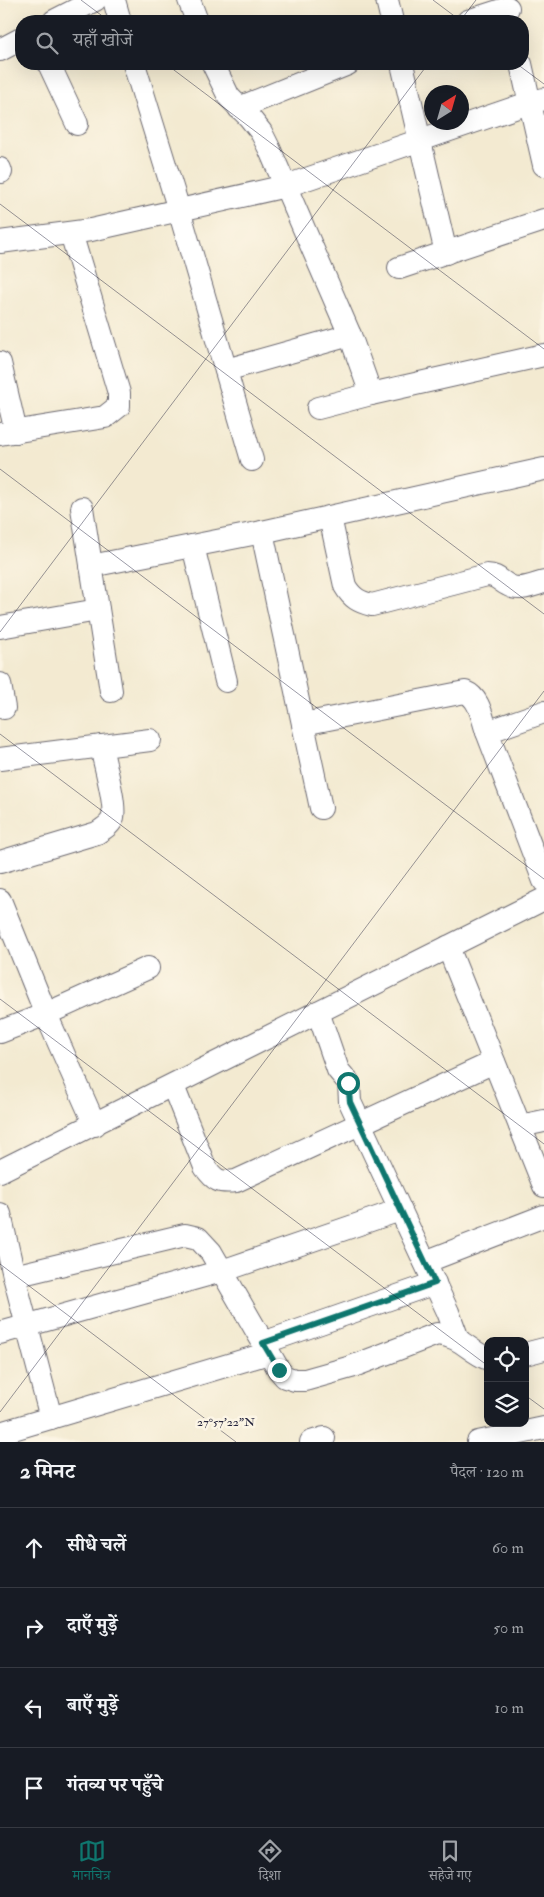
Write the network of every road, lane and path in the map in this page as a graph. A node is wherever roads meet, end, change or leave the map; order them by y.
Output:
1 (114, 0) edge
2 (189, 0) edge
3 (387, 0) edge
4 (80, 3) edge
5 (509, 10) edge
6 (63, 15) edge
7 (118, 15) edge
8 (195, 15) edge
9 (391, 15) edge
10 (490, 15) edge
11 (15, 42) edge
12 (0, 50) edge
13 (52, 70) edge
14 (136, 70) edge
15 (216, 70) edge
16 (333, 70) edge
17 (403, 70) edge
18 (524, 70) edge
19 (537, 101) edge
20 (238, 108) junction
21 (77, 124) dead end
22 (420, 140) junction
23 (544, 164) edge
24 (286, 186) junction
25 (179, 210) junction
26 (544, 220) edge
27 (70, 233) junction
28 (0, 242) edge
29 (446, 252) junction
30 (399, 268) dead end
31 (350, 335) junction
32 (544, 355) edge
33 (0, 363) edge
34 (226, 370) junction
35 (371, 394) junction
36 (318, 408) dead end
37 (8, 433) edge
38 (252, 460) dead end
39 (544, 469) edge
40 (82, 508) dead end
41 (330, 517) junction
42 (262, 532) junction
43 (193, 546) junction
44 (92, 566) junction
45 (544, 582) edge
46 (98, 610) junction
47 (0, 627) edge
48 (226, 681) dead end
49 (0, 684) edge
50 (111, 691) dead end
51 (4, 708) dead end
52 (544, 712) edge
53 (303, 724) junction
54 (487, 732) junction
55 (150, 740) dead end
56 (101, 746) junction
57 (0, 759) edge
58 (320, 808) dead end
59 (0, 862) edge
60 (544, 881) edge
61 (544, 899) edge
62 (0, 900) edge
63 (448, 947) junction
64 (148, 968) dead end
65 (318, 1012) junction
66 (46, 1014) junction
67 (0, 1032) edge
68 (494, 1062) junction
69 (173, 1086) junction
70 (544, 1121) edge
71 (359, 1124) junction
72 (95, 1125) junction
73 (520, 1126) junction
74 (0, 1172) edge
75 (544, 1186) edge
76 (400, 1210) junction
77 (0, 1214) edge
78 (544, 1216) edge
79 (425, 1262) junction
80 (222, 1271) junction
81 (14, 1276) junction
82 (435, 1283) junction
83 (27, 1326) junction
84 (0, 1333) edge
85 (458, 1339) junction
86 (266, 1348) junction
87 (544, 1349) edge
88 (529, 1353) edge
89 (484, 1357) edge
90 (52, 1418) junction
91 (544, 1428) edge
92 (0, 1433) edge
93 (478, 1442) edge

1 - 7 street
2 - 8 street
3 - 9 street
4 - 6 street
5 - 10 street
11 - 12 street
13 - 21 street
14 - 25 street
15 - 20 street
16 - 20 street
17 - 22 street
18 - 19 street
19 - 22 street
19 - 23 street
20 - 24 street
22 - 24 street
22 - 29 street
24 - 25 street
24 - 31 street
25 - 27 street
25 - 34 street
26 - 29 street
27 - 28 street
27 - 37 street
29 - 30 street
31 - 34 street
31 - 35 street
32 - 35 street
33 - 37 street
34 - 38 street
35 - 36 street
39 - 41 street
40 - 44 street
41 - 42 street
41 - 45 street
42 - 43 street
42 - 53 street
43 - 44 street
43 - 48 street
44 - 46 street
46 - 47 street
46 - 50 street
49 - 51 street
52 - 54 street
53 - 54 street
53 - 58 street
54 - 60 street
55 - 56 street
56 - 57 street
56 - 59 street
61 - 63 street
62 - 66 street
63 - 65 street
63 - 68 street
64 - 66 street
65 - 69 street
65 - 71 street
66 - 67 street
66 - 72 street
68 - 71 street
68 - 73 street
69 - 71 street
69 - 72 street
70 - 73 street
71 - 76 street
72 - 74 street
73 - 75 street
76 - 79 street
76 - 80 street
77 - 81 street
78 - 79 street
79 - 82 street
80 - 81 street
80 - 83 street
80 - 86 street
81 - 83 street
82 - 85 street
82 - 86 street
83 - 84 street
83 - 90 street
85 - 86 street
85 - 89 street
86 - 90 street
87 - 88 street
90 - 92 street
91 - 93 street

